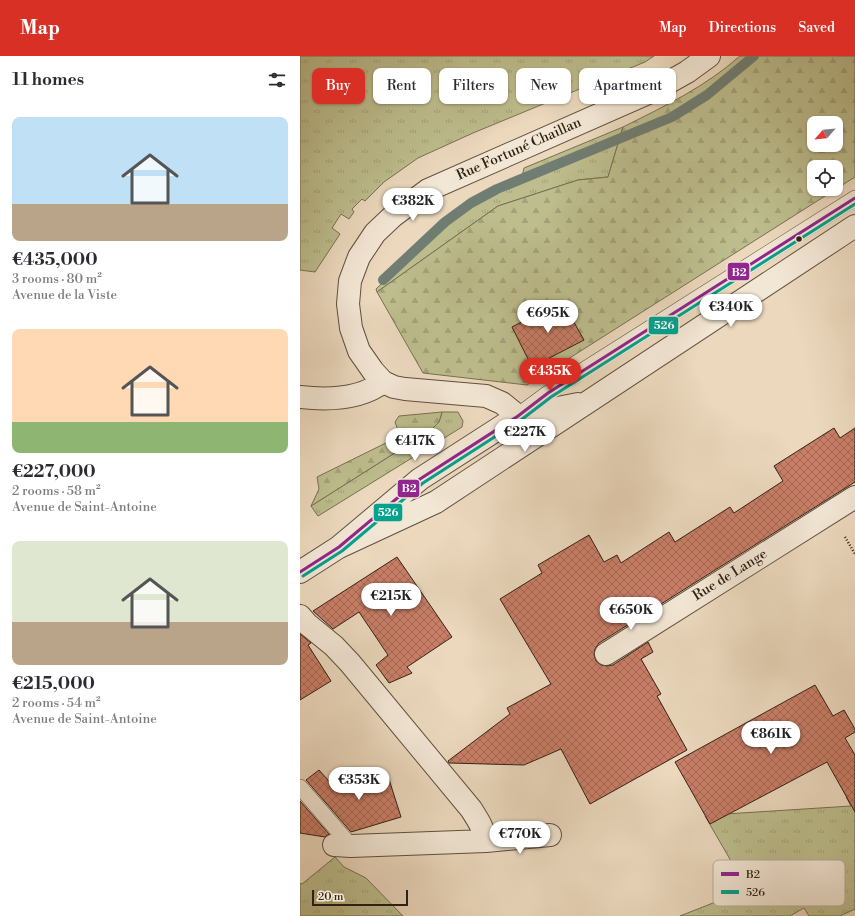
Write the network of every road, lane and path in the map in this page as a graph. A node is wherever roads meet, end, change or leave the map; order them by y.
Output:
1 (709, 56) edge
2 (855, 198) edge
3 (855, 226) edge
4 (384, 382) junction
5 (300, 397) edge
6 (589, 402) junction
7 (518, 416) junction
8 (488, 468) junction
9 (855, 497) edge
10 (339, 547) junction
11 (300, 572) edge
12 (300, 616) edge
13 (606, 654) dead end
14 (300, 787) edge
15 (550, 835) dead end
16 (486, 842) junction
17 (343, 846) joint

1 - 4 street, Rue Fortuné Chaillan
2 - 7 lane
3 - 6 street
4 - 5 street
4 - 7 street, Rue Fortuné Chaillan
6 - 7 street
6 - 8 street
7 - 8 street
7 - 10 street
8 - 10 street
9 - 13 street, Rue de Lange
10 - 11 street
12 - 16 street
14 - 17 lane
15 - 16 street
16 - 17 street

